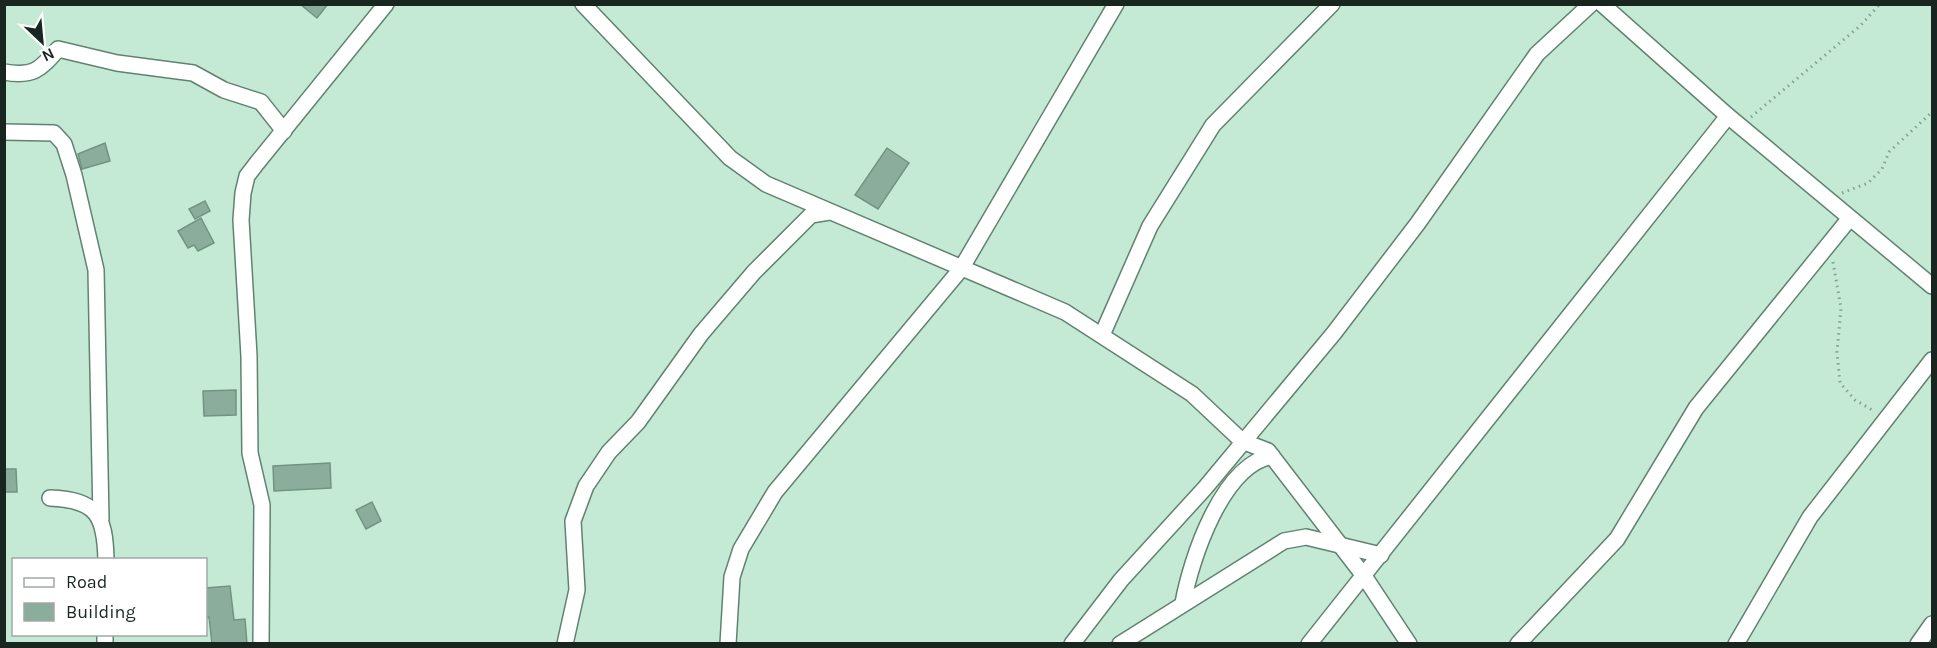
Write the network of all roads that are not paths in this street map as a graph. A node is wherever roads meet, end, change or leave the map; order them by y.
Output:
1 (386, 4) edge
2 (583, 4) edge
3 (1116, 4) edge
4 (1127, 4) edge
5 (1332, 4) edge
6 (1591, 4) edge
7 (1602, 4) edge
8 (1106, 21) junction
9 (4, 72) edge
10 (1728, 116) junction
11 (284, 131) junction
12 (4, 132) edge
13 (829, 212) junction
14 (1850, 218) junction
15 (961, 268) junction
16 (1932, 286) edge
17 (1102, 335) junction
18 (1932, 360) edge
19 (1242, 441) junction
20 (1272, 456) junction
21 (50, 498) dead end
22 (101, 519) junction
23 (1341, 546) junction
24 (1381, 555) junction
25 (106, 558) edge
26 (1364, 576) junction
27 (1183, 603) junction
28 (1932, 624) edge
29 (261, 644) edge
30 (565, 644) edge
31 (728, 644) edge
32 (1072, 644) edge
33 (1120, 644) edge
34 (1309, 644) edge
35 (1409, 644) edge
36 (1518, 644) edge
37 (1736, 644) edge
38 (1918, 644) edge

1 - 11 street
2 - 13 street
3 - 8 street
4 - 8 street
5 - 17 street
6 - 19 street
7 - 10 street
8 - 15 street
9 - 11 street
10 - 14 street
10 - 24 street
11 - 29 street
12 - 22 street
13 - 15 street
13 - 30 street
14 - 16 street
14 - 36 street
15 - 17 street
15 - 31 street
17 - 19 street
18 - 37 street
19 - 20 street
19 - 32 street
20 - 23 street
20 - 27 street
21 - 22 street
22 - 25 street
23 - 24 street
23 - 26 street
23 - 27 street
24 - 26 street
26 - 34 street
26 - 35 street
27 - 33 street
28 - 38 street

